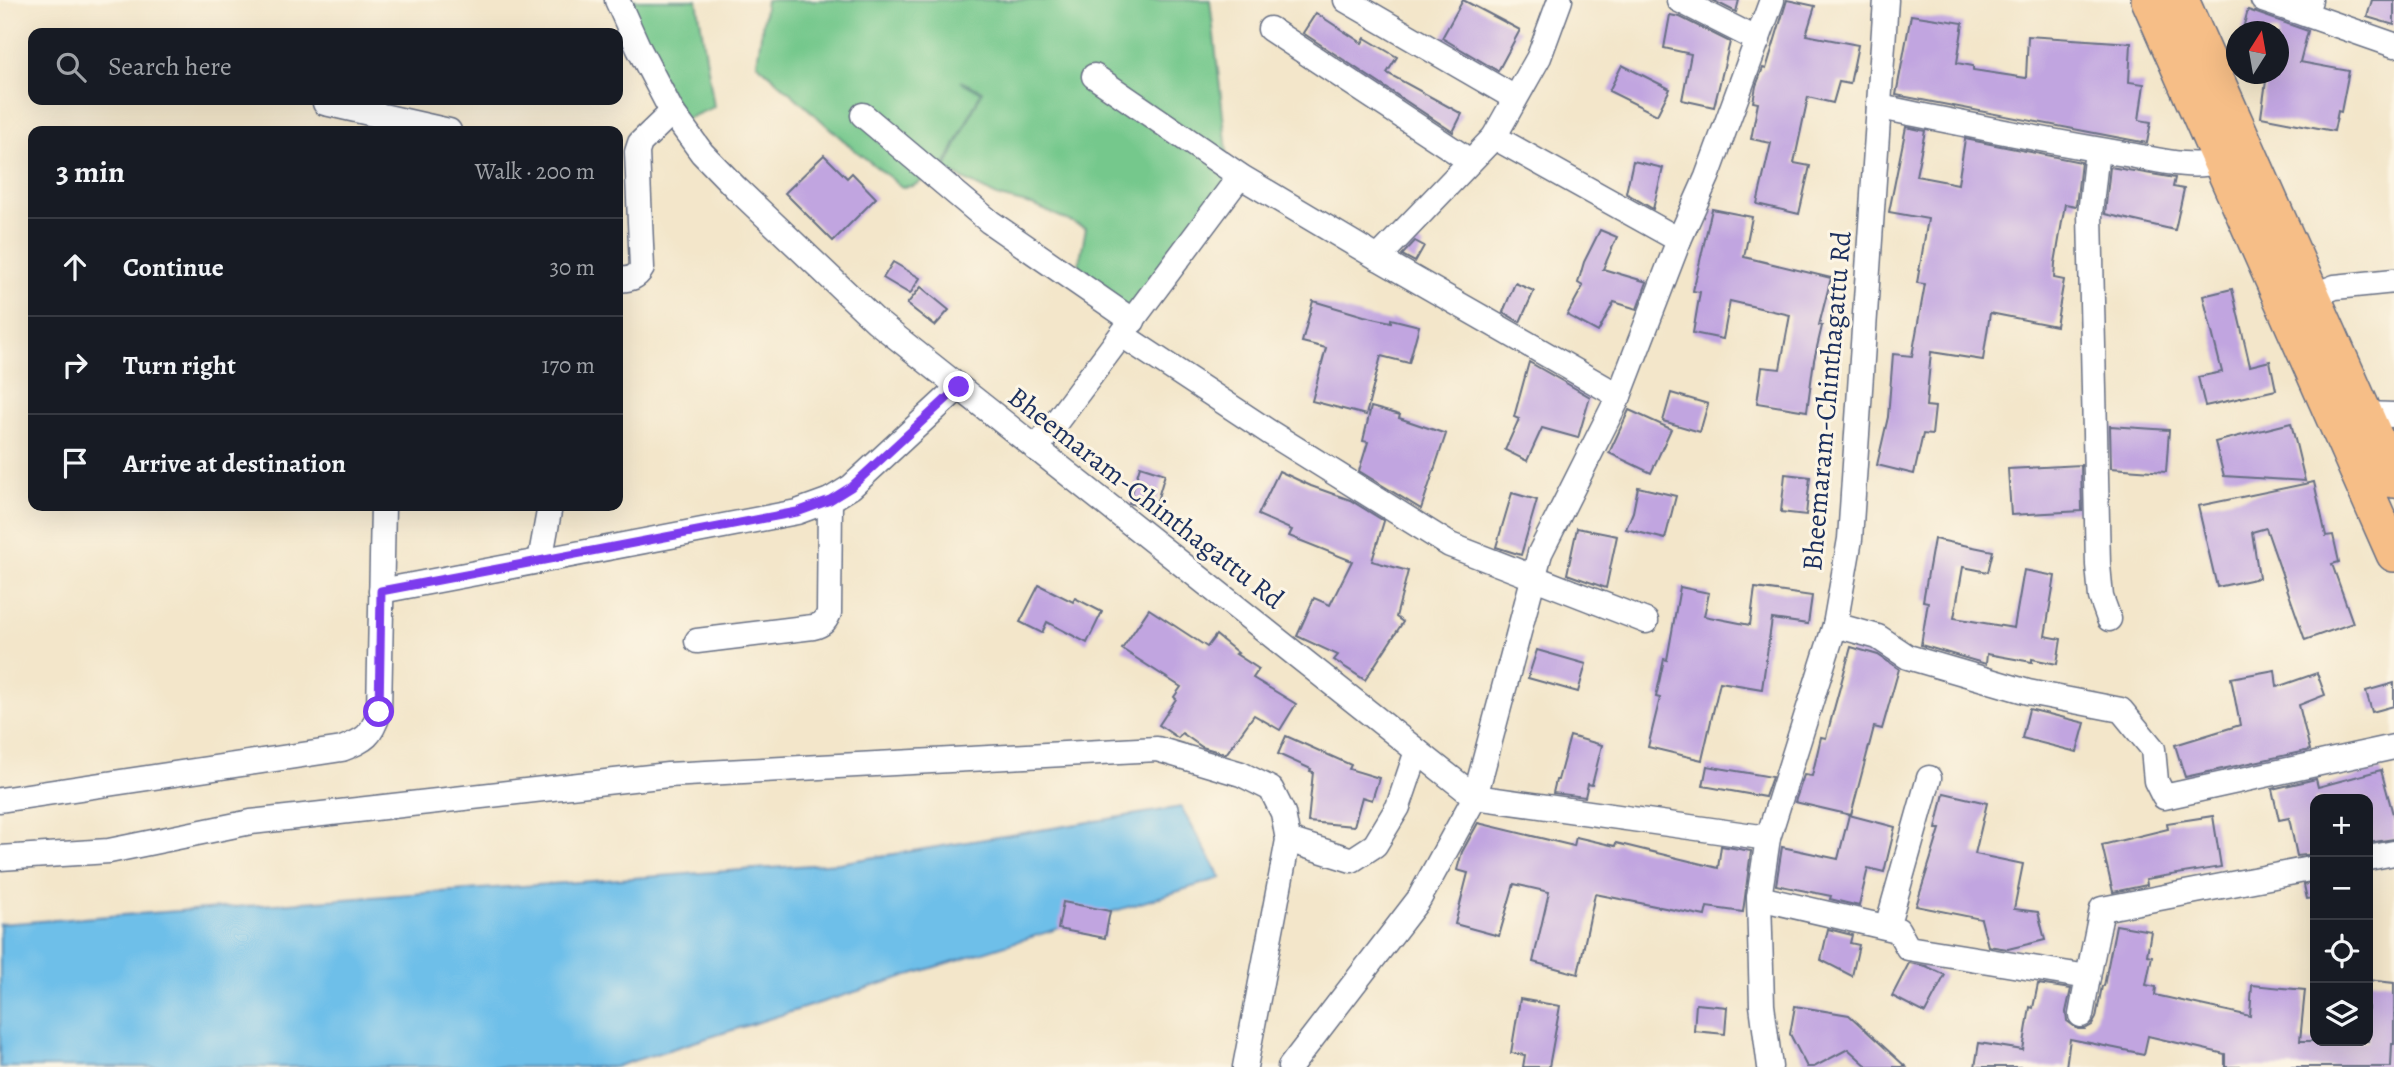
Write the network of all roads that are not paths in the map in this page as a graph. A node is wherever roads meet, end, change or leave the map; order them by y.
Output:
1 (617, 0) edge
2 (1346, 0) edge
3 (1560, 0) edge
4 (1679, 0) edge
5 (1772, 0) edge
6 (1886, 0) edge
7 (2149, 0) edge
8 (2182, 0) edge
9 (2263, 0) edge
10 (2307, 7) edge
11 (1270, 29) dead end
12 (1758, 40) junction
13 (2394, 45) edge
14 (1094, 76) dead end
15 (1516, 98) junction
16 (334, 105) edge
17 (1879, 107) junction
18 (672, 112) junction
19 (863, 115) dead end
20 (427, 126) edge
21 (1494, 137) junction
22 (2097, 150) junction
23 (1471, 161) junction
24 (2220, 161) junction
25 (628, 162) edge
26 (1240, 176) junction
27 (1679, 240) junction
28 (1378, 258) junction
29 (623, 280) edge
30 (2394, 281) edge
31 (2312, 296) junction
32 (1127, 328) junction
33 (959, 387) junction
34 (1619, 396) junction
35 (2379, 415) edge
36 (1036, 449) junction
37 (2394, 480) edge
38 (830, 500) junction
39 (383, 511) edge
40 (549, 511) edge
41 (2394, 554) edge
42 (540, 561) junction
43 (1533, 577) junction
44 (381, 591) junction
45 (2109, 620) dead end
46 (1646, 621) dead end
47 (1835, 625) junction
48 (697, 641) dead end
49 (2394, 747) edge
50 (1417, 751) junction
51 (1929, 778) dead end
52 (1475, 797) junction
53 (0, 800) edge
54 (1768, 838) junction
55 (1288, 840) junction
56 (2394, 853) edge
57 (2373, 857) edge
58 (0, 858) edge
59 (2310, 869) edge
60 (1759, 898) junction
61 (1887, 927) junction
62 (2088, 977) junction
63 (2081, 1015) dead end
64 (1245, 1067) edge
65 (1290, 1067) edge
66 (1770, 1067) edge

1 - 18 street, Bheemaram-Chinthagattu Rd
2 - 15 street
3 - 15 street
4 - 12 street
5 - 12 street
6 - 17 street, Bheemaram-Chinthagattu Rd
7 - 24 highway
8 - 31 highway
9 - 10 street
10 - 13 street
11 - 23 street
12 - 27 street
14 - 26 street
15 - 21 street
16 - 20 street
17 - 22 street
17 - 47 street, Bheemaram-Chinthagattu Rd
18 - 25 street
18 - 33 street, Bheemaram-Chinthagattu Rd
19 - 32 street
21 - 23 street
21 - 27 street
22 - 24 street
22 - 45 street
23 - 28 street
24 - 41 highway
25 - 29 street
26 - 28 street
26 - 32 street
27 - 34 street
28 - 34 street
30 - 31 street
31 - 35 highway
32 - 36 street
32 - 43 street
33 - 36 street, Bheemaram-Chinthagattu Rd
33 - 38 street
34 - 43 street
35 - 37 highway
36 - 50 street, Bheemaram-Chinthagattu Rd
38 - 42 street
38 - 48 street
39 - 44 street
40 - 42 street
42 - 44 street
43 - 46 street
43 - 52 street
44 - 53 street
47 - 49 street
47 - 54 street, Bheemaram-Chinthagattu Rd
50 - 52 street, Bheemaram-Chinthagattu Rd
50 - 55 street
51 - 61 street
52 - 54 street
52 - 65 street
54 - 60 street, Bheemaram-Chinthagattu Rd
55 - 58 street
55 - 64 street
56 - 57 street
59 - 62 street
60 - 61 street
60 - 66 street, Bheemaram-Chinthagattu Rd
61 - 62 street
62 - 63 street

